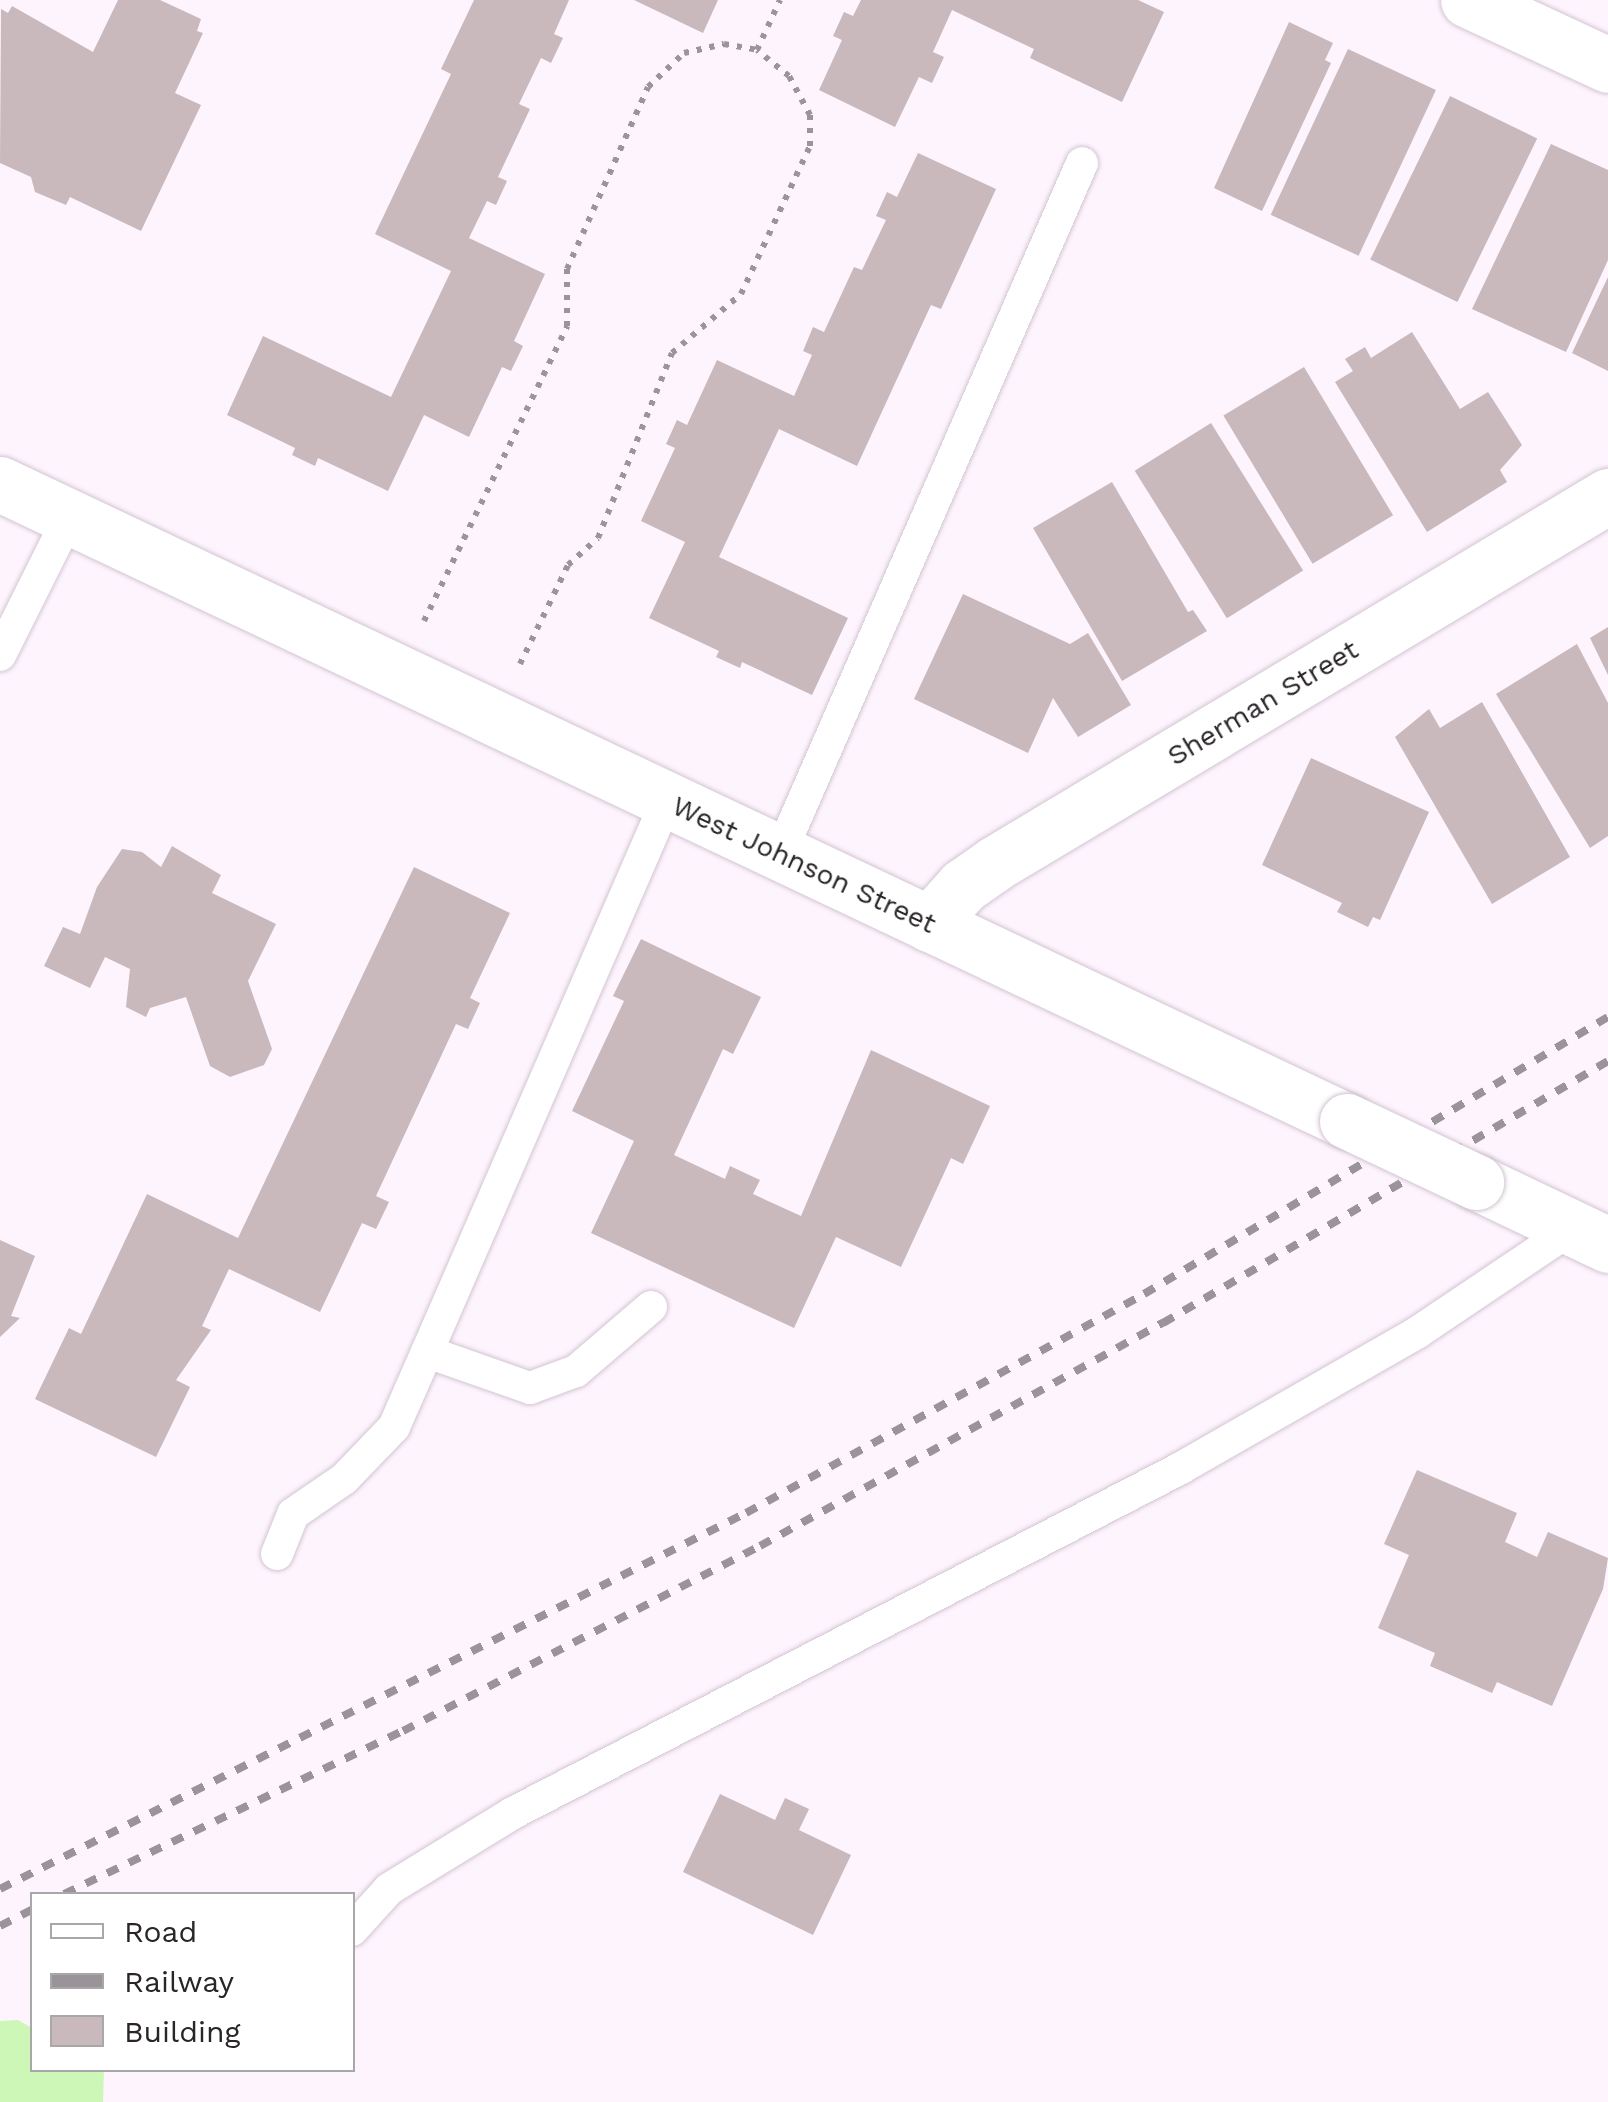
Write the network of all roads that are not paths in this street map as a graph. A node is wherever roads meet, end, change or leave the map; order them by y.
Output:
1 (1468, 0) edge
2 (1608, 66) edge
3 (1082, 163) dead end
4 (0, 484) edge
5 (1608, 496) edge
6 (69, 517) junction
7 (0, 655) edge
8 (667, 800) junction
9 (780, 854) junction
10 (929, 924) junction
11 (1591, 1236) edge
12 (651, 1307) dead end
13 (427, 1352) junction
14 (277, 1554) dead end
15 (355, 1927) edge

1 - 2 street
3 - 9 lane
4 - 6 street, West Johnson Street
5 - 10 street, Sherman Street
6 - 7 lane
6 - 8 street, West Johnson Street
8 - 9 street, West Johnson Street
8 - 13 lane
9 - 10 street, West Johnson Street
10 - 11 street, West Johnson Street, bridge
11 - 15 lane
12 - 13 lane
13 - 14 lane

